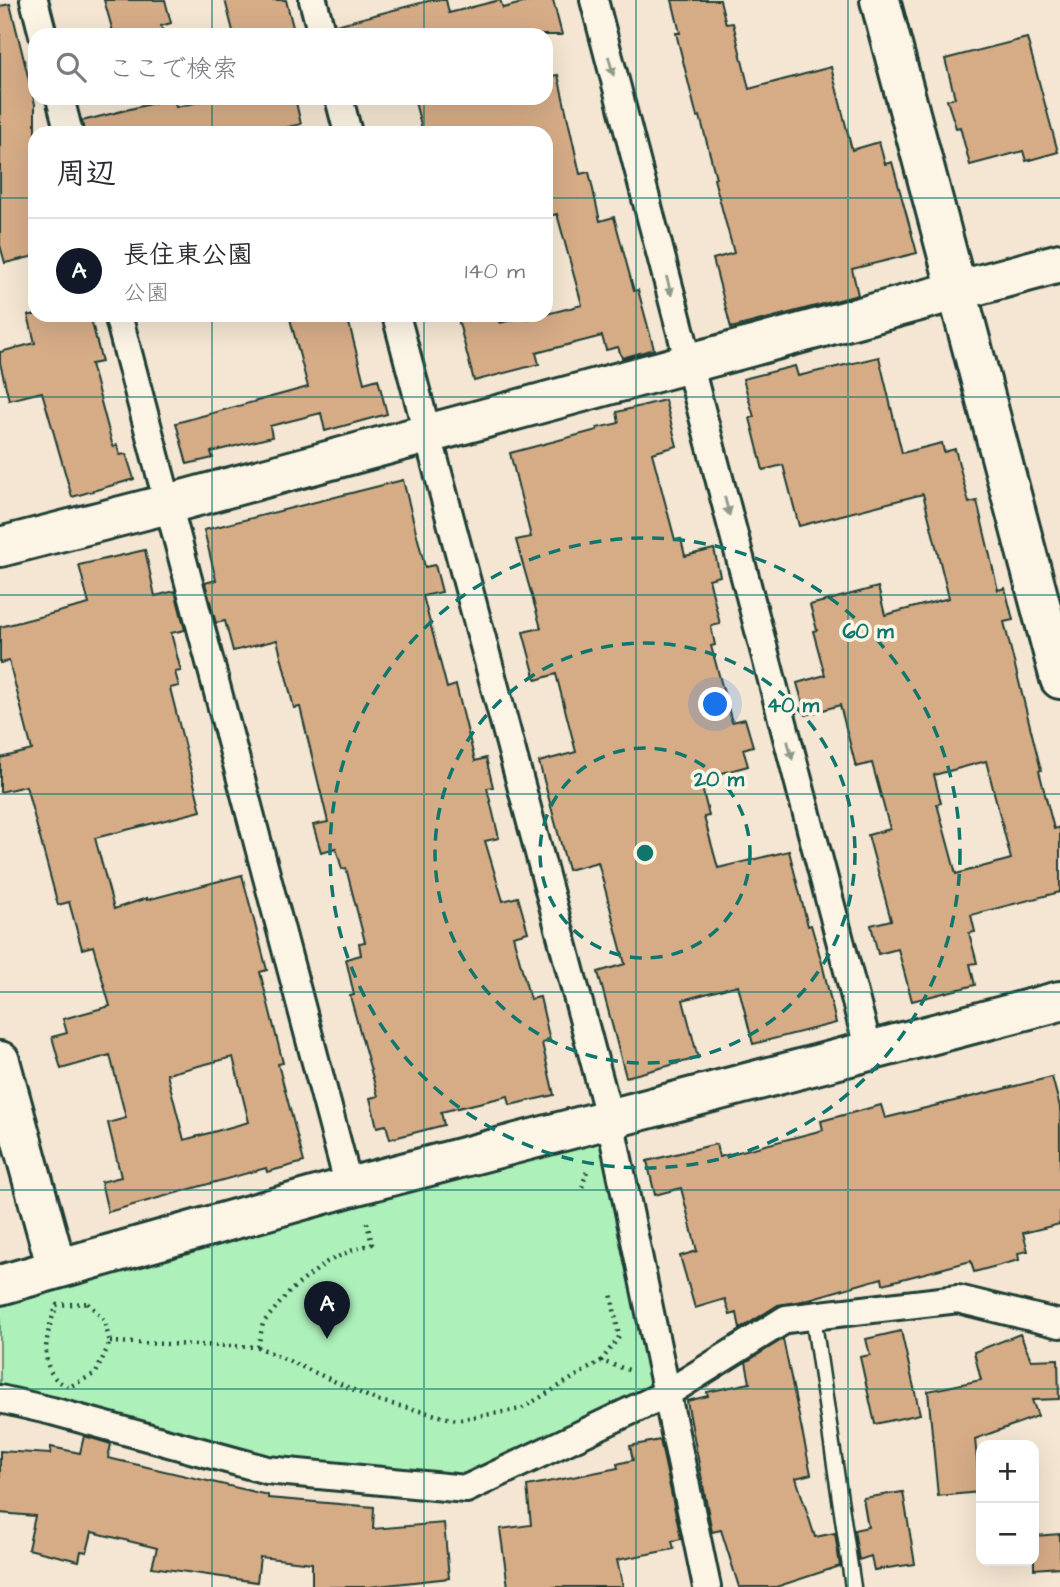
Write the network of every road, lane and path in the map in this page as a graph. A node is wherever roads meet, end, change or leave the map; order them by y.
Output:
1 (34, 0) edge
2 (313, 0) edge
3 (594, 0) edge
4 (880, 0) edge
5 (41, 28) edge
6 (320, 28) edge
7 (62, 105) edge
8 (341, 105) edge
9 (67, 126) edge
10 (346, 126) edge
11 (1060, 263) edge
12 (959, 291) junction
13 (120, 322) edge
14 (398, 322) edge
15 (689, 362) junction
16 (427, 433) junction
17 (168, 504) junction
18 (0, 547) edge
19 (1060, 680) edge
20 (1060, 1001) edge
21 (869, 1051) junction
22 (0, 1061) edge
23 (610, 1121) junction
24 (357, 1203) junction
25 (57, 1269) junction
26 (0, 1285) edge
27 (611, 1293) dead end
28 (813, 1316) junction
29 (1060, 1325) edge
30 (110, 1342) junction
31 (258, 1347) junction
32 (601, 1361) junction
33 (666, 1394) junction
34 (0, 1399) edge
35 (708, 1587) edge
36 (853, 1587) edge

1 - 5 street
2 - 6 street
3 -> 15 street
4 - 12 street
7 - 9 street
8 - 10 street
11 - 12 street
12 - 15 street
12 - 19 street
13 - 17 street
14 - 16 street
15 - 16 street
15 -> 21 street
16 - 17 street
16 - 23 street
17 - 18 street
17 - 24 street
20 - 21 street
21 - 23 street
22 - 25 street
23 - 24 street
23 - 33 street
24 - 25 street
24 - 31 path
25 - 26 street
27 - 32 path
28 - 29 street
28 - 33 street
28 - 36 lane
30 - 30 path
30 - 31 path
31 - 32 path
32 - 33 path
33 - 34 street
33 - 35 street

